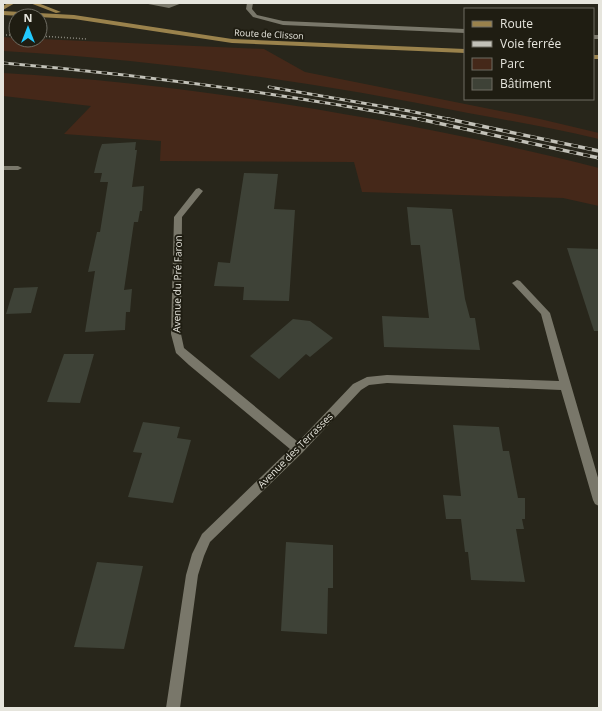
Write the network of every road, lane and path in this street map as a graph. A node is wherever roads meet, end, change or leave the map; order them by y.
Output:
1 (12, 3) edge
2 (33, 3) edge
3 (146, 3) edge
4 (179, 3) edge
5 (250, 3) edge
6 (3, 8) edge
7 (3, 13) edge
8 (74, 17) junction
9 (464, 31) edge
10 (464, 52) edge
11 (3, 168) edge
12 (18, 168) dead end
13 (199, 191) dead end
14 (517, 283) dead end
15 (565, 386) junction
16 (298, 449) junction
17 (599, 500) edge
18 (173, 708) edge

1 - 6 main road
2 - 8 main road, Route de Clisson
3 - 4 street
5 - 9 street
7 - 8 main road, Route de Clisson
8 - 10 main road, Route de Clisson
11 - 12 street
13 - 16 street, Avenue du Pré Faron
14 - 15 street
15 - 16 street, Avenue des Terrasses
15 - 17 street
16 - 18 street, Avenue des Terrasses

